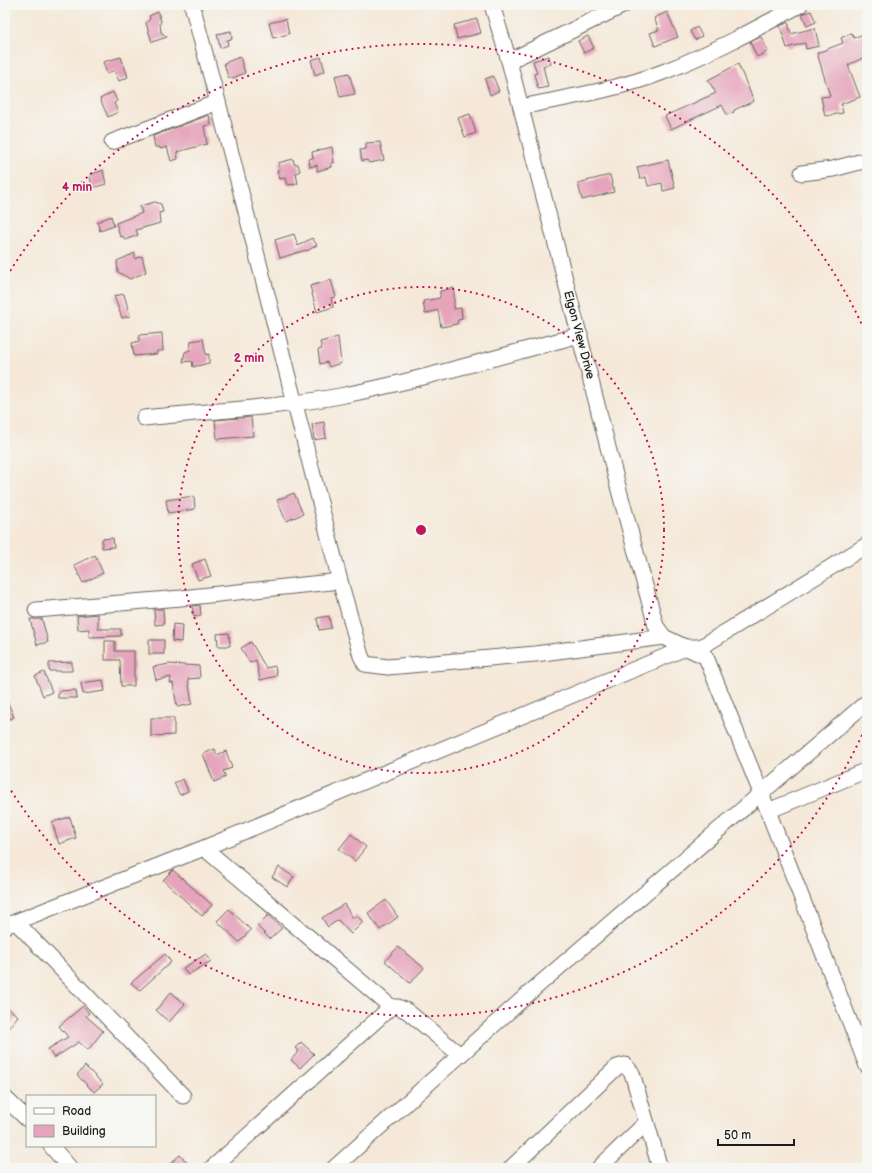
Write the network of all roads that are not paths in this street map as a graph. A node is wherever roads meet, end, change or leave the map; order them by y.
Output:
1 (192, 5) edge
2 (492, 5) edge
3 (624, 5) edge
4 (800, 5) edge
5 (509, 61) junction
6 (218, 102) junction
7 (521, 107) junction
8 (112, 142) dead end
9 (867, 160) edge
10 (802, 173) dead end
11 (580, 335) junction
12 (294, 402) junction
13 (144, 418) dead end
14 (867, 545) edge
15 (340, 581) junction
16 (36, 610) dead end
17 (664, 637) junction
18 (688, 648) junction
19 (867, 702) edge
20 (867, 770) edge
21 (761, 793) junction
22 (768, 811) junction
23 (204, 848) junction
24 (11, 924) edge
25 (391, 1007) junction
26 (864, 1050) edge
27 (460, 1055) junction
28 (867, 1066) edge
29 (183, 1096) dead end
30 (5, 1098) edge
31 (26, 1118) edge
32 (646, 1123) junction
33 (52, 1147) edge
34 (70, 1168) edge
35 (212, 1168) edge
36 (334, 1168) edge
37 (511, 1168) edge
38 (599, 1168) edge
39 (660, 1168) edge

1 - 6 street
2 - 5 street, Elgon View Drive
3 - 5 street
4 - 7 street
5 - 7 street, Elgon View Drive
6 - 8 street
6 - 12 street
7 - 11 street, Elgon View Drive
9 - 10 street
11 - 12 street
11 - 17 street, Elgon View Drive
12 - 13 street
12 - 15 street
14 - 18 street
15 - 16 street
15 - 17 street
17 - 18 street
18 - 21 street
18 - 23 street
19 - 21 street
20 - 22 street
21 - 22 street
21 - 27 street
22 - 26 street
23 - 24 street
23 - 25 street
24 - 29 street
25 - 27 street
25 - 35 street
26 - 28 street
27 - 36 street
30 - 31 street
32 - 37 street
32 - 38 street
32 - 39 street
33 - 34 street

